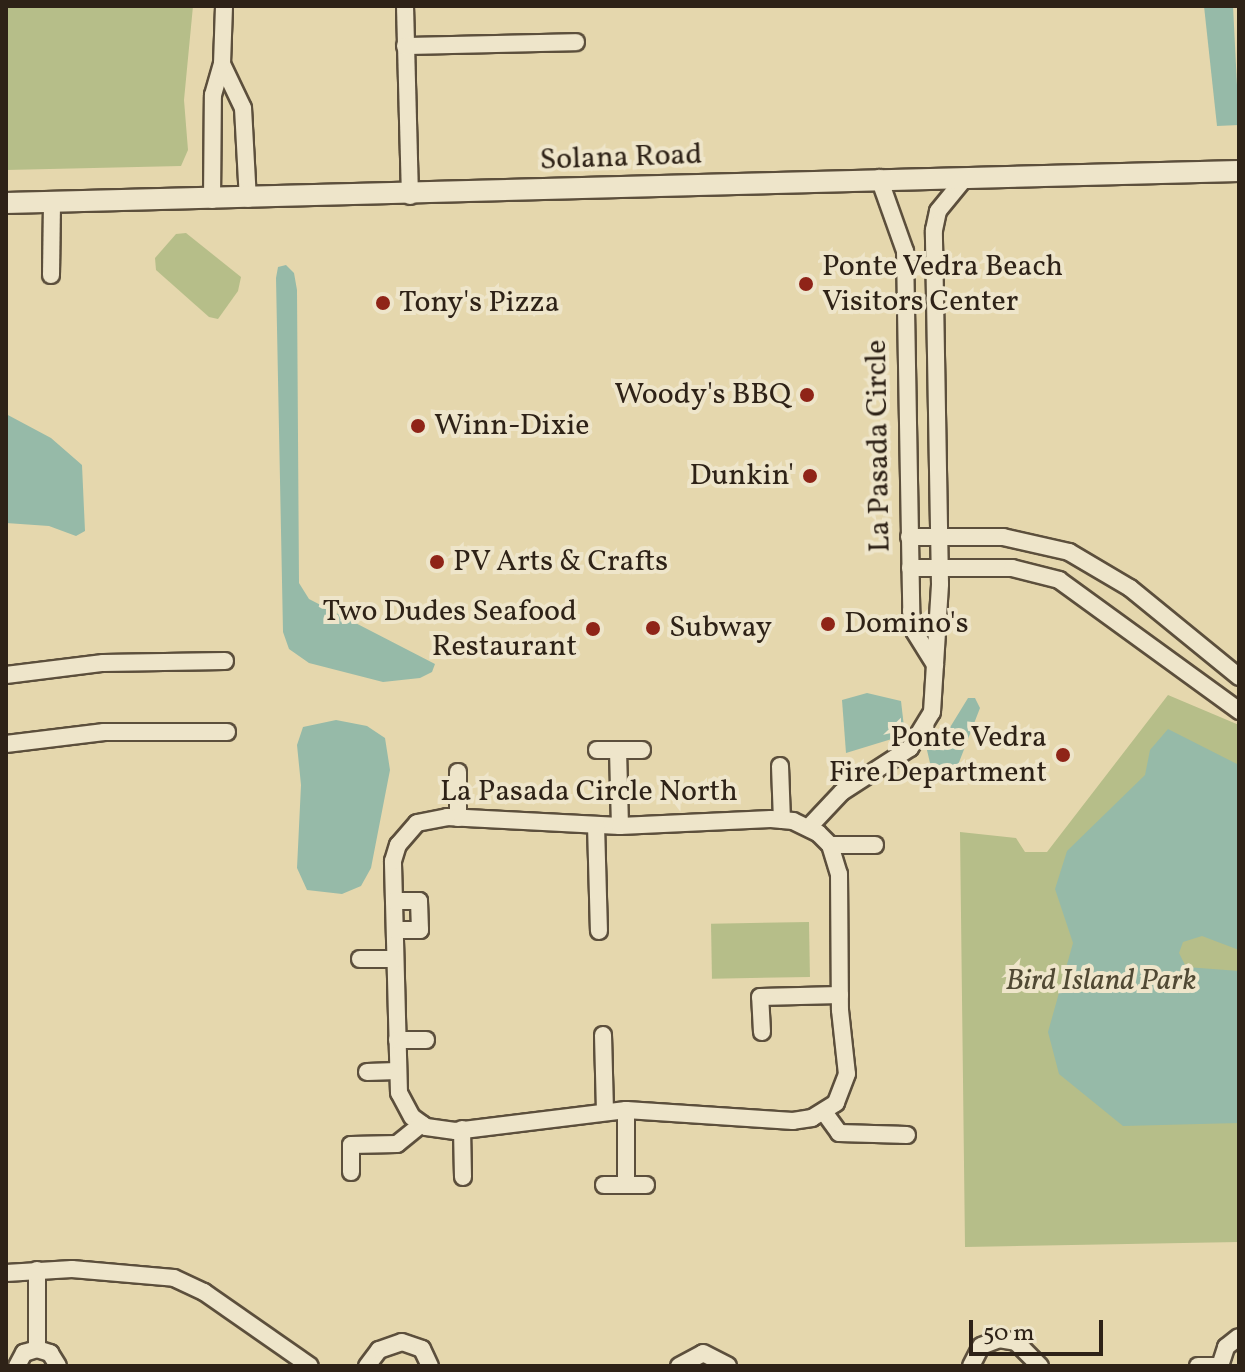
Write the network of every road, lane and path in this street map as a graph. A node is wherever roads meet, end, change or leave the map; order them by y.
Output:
1 (224, 6) edge
2 (405, 6) edge
3 (576, 42) dead end
4 (405, 46) junction
5 (222, 64) junction
6 (1239, 171) edge
7 (879, 178) junction
8 (965, 178) junction
9 (410, 196) junction
10 (248, 199) junction
11 (212, 200) junction
12 (52, 202) junction
13 (6, 203) edge
14 (51, 275) dead end
15 (909, 537) junction
16 (938, 537) junction
17 (910, 568) junction
18 (939, 568) junction
19 (1195, 642) junction
20 (225, 661) dead end
21 (935, 665) junction
22 (1176, 666) junction
23 (6, 675) edge
24 (1239, 677) edge
25 (1239, 711) edge
26 (227, 732) dead end
27 (6, 744) edge
28 (597, 750) dead end
29 (618, 750) junction
30 (642, 750) dead end
31 (780, 766) dead end
32 (458, 772) dead end
33 (458, 818) junction
34 (782, 820) junction
35 (596, 825) junction
36 (620, 826) junction
37 (809, 827) junction
38 (830, 845) junction
39 (875, 845) dead end
40 (394, 901) junction
41 (395, 930) junction
42 (599, 931) dead end
43 (360, 959) dead end
44 (395, 959) junction
45 (840, 995) junction
46 (762, 1032) dead end
47 (603, 1035) dead end
48 (397, 1040) junction
49 (426, 1040) dead end
50 (367, 1072) dead end
51 (397, 1075) junction
52 (830, 1108) junction
53 (626, 1110) junction
54 (605, 1111) junction
55 (422, 1124) junction
56 (462, 1129) junction
57 (907, 1135) dead end
58 (351, 1172) dead end
59 (463, 1177) dead end
60 (604, 1185) dead end
61 (626, 1185) junction
62 (646, 1185) dead end
63 (37, 1270) junction
64 (6, 1273) edge
65 (1239, 1337) edge
66 (37, 1349) junction
67 (17, 1366) edge
68 (58, 1366) edge
69 (310, 1366) edge
70 (367, 1366) edge
71 (430, 1366) edge
72 (679, 1366) edge
73 (728, 1366) edge
74 (971, 1366) edge
75 (1040, 1366) edge
76 (1198, 1366) edge
77 (1220, 1366) edge

1 - 5 street
2 - 4 street
3 - 4 street
4 - 9 street
5 - 10 street
5 - 11 street
6 - 8 street, Solana Road
7 - 8 street, Solana Road
7 - 9 street, Solana Road
7 - 15 street, La Pasada Circle
8 - 16 street, La Pasada Circle
9 - 10 street, Solana Road
10 - 11 street, Solana Road
11 - 12 street, Solana Road
12 - 13 street, Solana Road
12 - 14 street
15 - 16 street
15 - 17 street, La Pasada Circle
16 - 18 street, La Pasada Circle
16 - 19 street
17 - 18 street
17 - 21 street, La Pasada Circle
18 - 21 street, La Pasada Circle
18 - 22 street
19 - 22 street
19 - 24 street
20 - 23 street
21 - 37 street, La Pasada Circle
22 - 25 street
26 - 27 street
28 - 29 street
29 - 30 street
29 - 36 street
31 - 34 street
32 - 33 street
33 - 35 street, La Pasada Circle North
33 - 40 street, La Pasada Circle North
34 - 36 street, La Pasada Circle North
34 - 37 street, La Pasada Circle North
35 - 36 street, La Pasada Circle North
35 - 42 street
37 - 38 street
38 - 39 street
38 - 45 street
40 - 41 street
40 - 41 street
41 - 44 street
43 - 44 street
44 - 48 street
45 - 46 street
45 - 52 street
47 - 54 street
48 - 49 street
48 - 51 street
50 - 51 street
51 - 55 street
52 - 53 street
52 - 57 street
53 - 54 street
53 - 61 street
54 - 56 street
55 - 56 street
55 - 58 street
56 - 59 street
60 - 61 street
61 - 62 street
63 - 64 street
63 - 66 street
63 - 69 street
65 - 77 street
66 - 67 street
66 - 68 street
70 - 71 street
72 - 73 street
74 - 75 street
76 - 77 street

